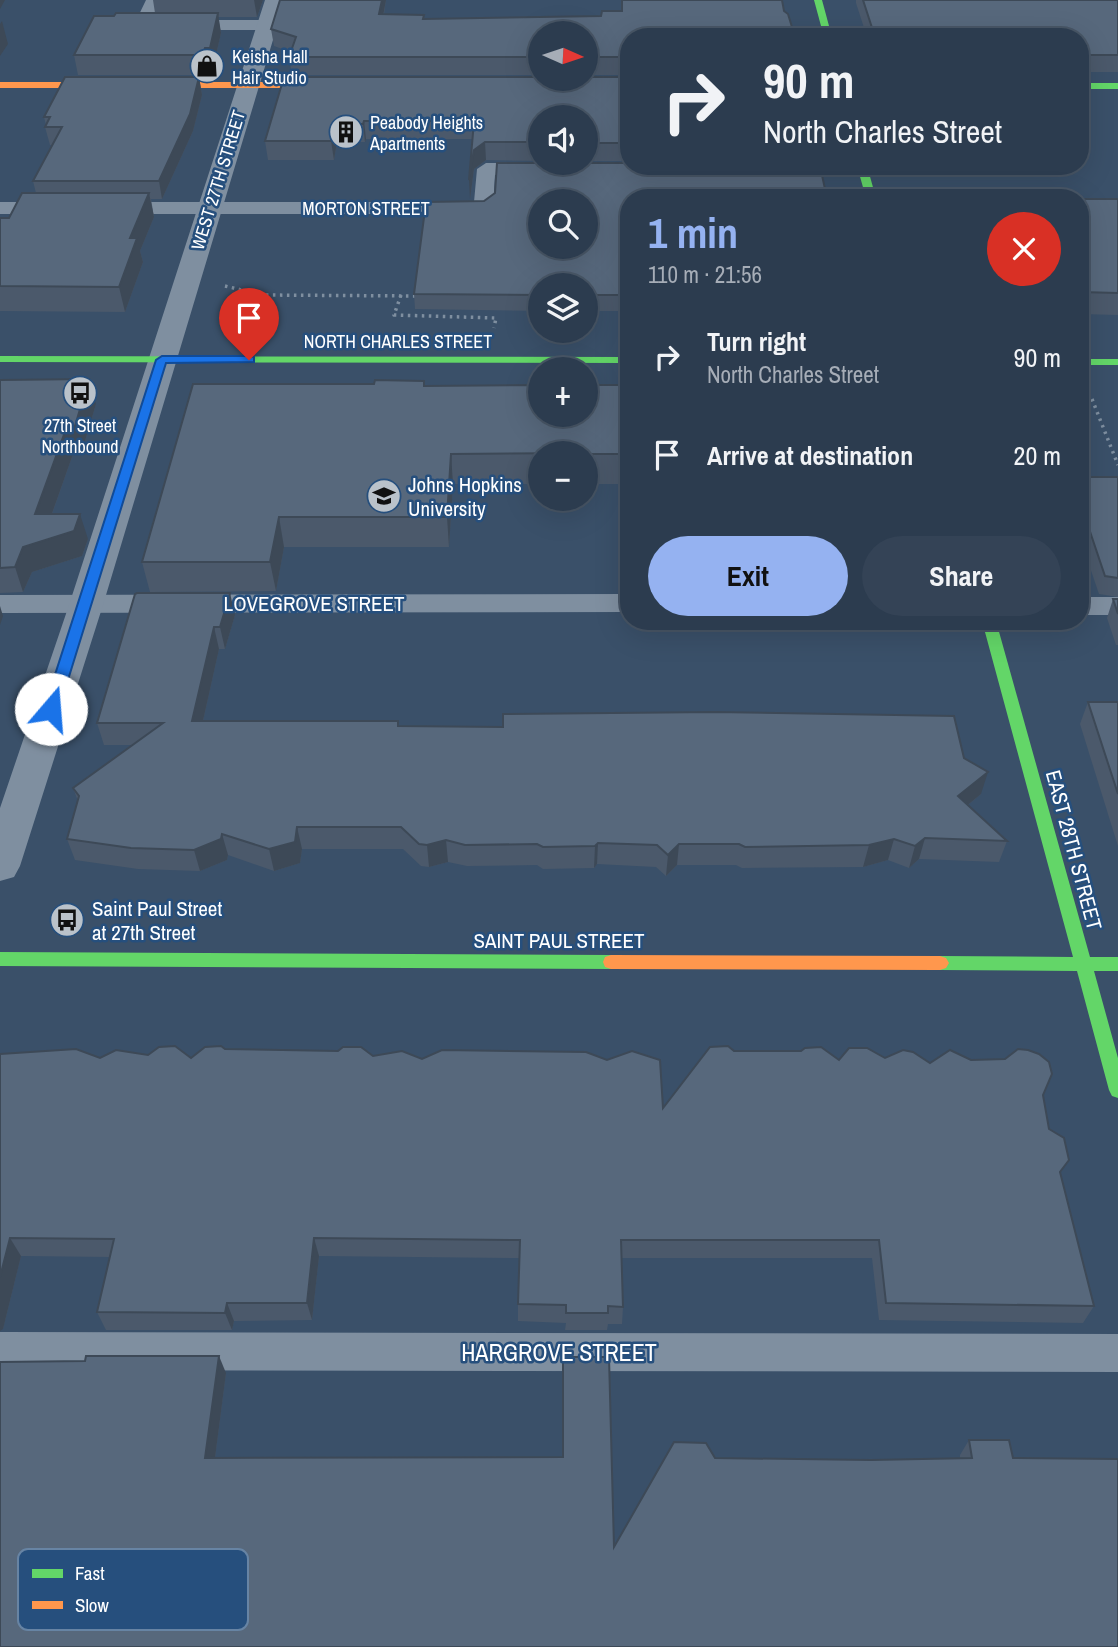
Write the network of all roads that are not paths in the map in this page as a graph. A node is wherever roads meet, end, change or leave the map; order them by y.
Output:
1 (153, 0) edge
2 (275, 0) edge
3 (818, 0) edge
4 (267, 26) junction
5 (826, 28) edge
6 (0, 85) edge
7 (248, 85) junction
8 (346, 85) edge
9 (1089, 86) edge
10 (1118, 86) edge
11 (528, 169) edge
12 (0, 208) edge
13 (209, 209) junction
14 (0, 359) edge
15 (162, 360) junction
16 (620, 360) edge
17 (1089, 362) edge
18 (1118, 362) edge
19 (620, 603) edge
20 (0, 604) edge
21 (86, 605) junction
22 (1089, 606) edge
23 (1118, 606) edge
24 (991, 630) edge
25 (0, 866) edge
26 (0, 959) edge
27 (1083, 964) junction
28 (1118, 964) edge
29 (1118, 1090) edge
30 (0, 1351) edge
31 (1118, 1353) edge

1 - 4 lane
2 - 4 street, WEST 27TH STREET
3 - 5 main road
4 - 7 street, WEST 27TH STREET
6 - 7 main road
7 - 8 main road
7 - 13 street, WEST 27TH STREET
9 - 10 main road
11 - 13 lane, MORTON STREET
12 - 13 lane, MORTON STREET
13 - 15 street, WEST 27TH STREET
14 - 15 main road, NORTH CHARLES STREET
15 - 16 main road, NORTH CHARLES STREET
15 - 21 street, WEST 27TH STREET
17 - 18 main road
19 - 21 lane, LOVEGROVE STREET
20 - 21 lane, LOVEGROVE STREET
21 - 25 street, WEST 27TH STREET
22 - 23 lane
24 - 27 main road, EAST 28TH STREET
26 - 27 main road, SAINT PAUL STREET
27 - 28 main road, SAINT PAUL STREET
27 - 29 main road, EAST 28TH STREET
30 - 31 lane, HARGROVE STREET

